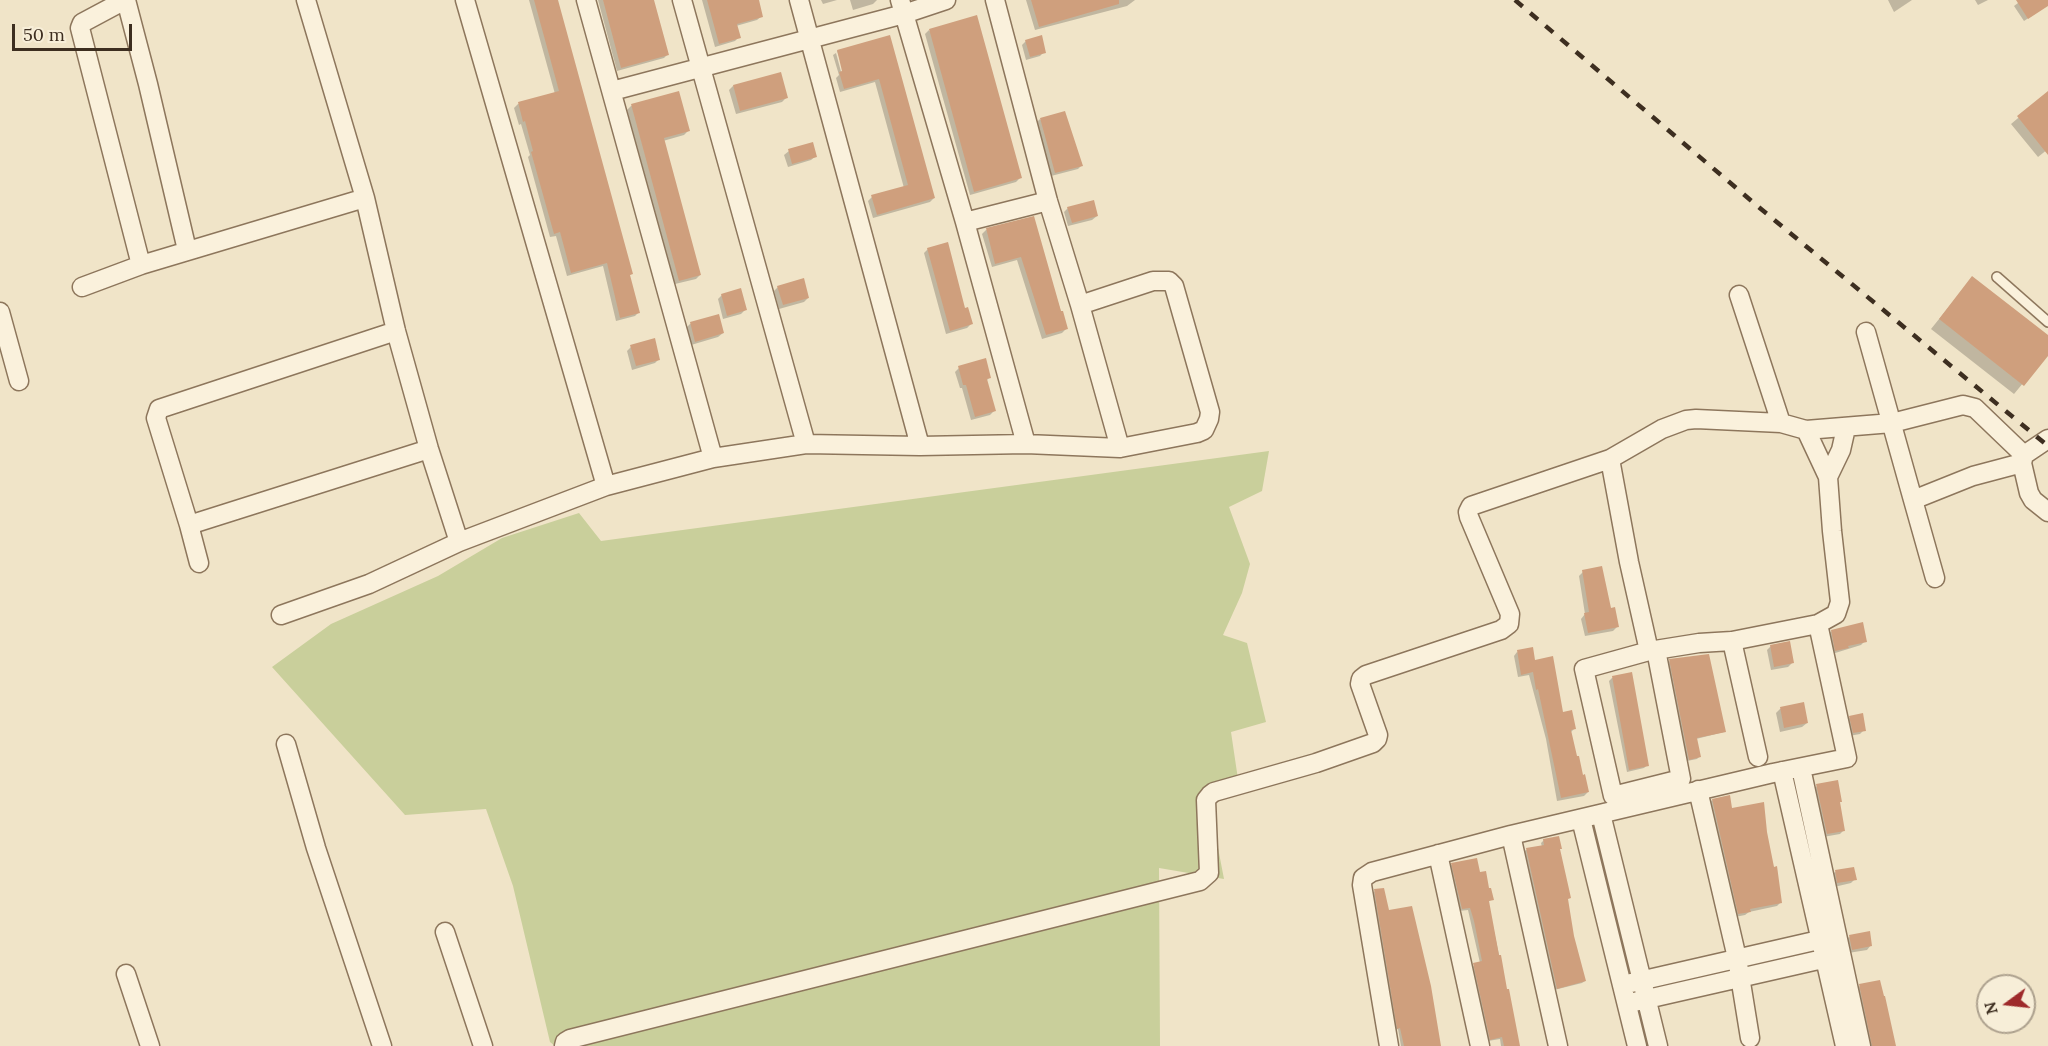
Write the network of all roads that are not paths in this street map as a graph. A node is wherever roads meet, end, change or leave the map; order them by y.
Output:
1 (125, 0) edge
2 (306, 0) edge
3 (465, 0) edge
4 (586, 0) edge
5 (682, 0) edge
6 (799, 0) edge
7 (946, 0) edge
8 (995, 0) edge
9 (902, 7) edge
10 (810, 39) junction
11 (701, 68) junction
12 (612, 91) junction
13 (365, 198) junction
14 (1048, 201) junction
15 (965, 222) junction
16 (187, 250) junction
17 (141, 265) junction
18 (1997, 277) dead end
19 (82, 287) dead end
20 (1739, 295) dead end
21 (1080, 305) junction
22 (0, 312) edge
23 (2048, 322) edge
24 (396, 331) junction
25 (1866, 332) dead end
26 (19, 381) dead end
27 (1780, 423) junction
28 (1893, 423) junction
29 (1846, 428) junction
30 (1806, 430) junction
31 (2048, 439) edge
32 (806, 444) junction
33 (1026, 444) junction
34 (920, 446) junction
35 (1120, 448) junction
36 (429, 449) junction
37 (713, 458) junction
38 (1610, 459) junction
39 (2023, 459) junction
40 (1828, 477) junction
41 (606, 486) junction
42 (1913, 500) junction
43 (2048, 512) edge
44 (189, 525) junction
45 (459, 542) junction
46 (199, 563) dead end
47 (1935, 578) dead end
48 (281, 615) dead end
49 (1818, 624) junction
50 (1732, 641) junction
51 (1653, 651) junction
52 (286, 744) dead end
53 (1758, 757) dead end
54 (1801, 768) junction
55 (1782, 771) junction
56 (1698, 790) junction
57 (1601, 814) junction
58 (1581, 819) junction
59 (1511, 836) junction
60 (1438, 854) junction
61 (445, 932) dead end
62 (1830, 947) junction
63 (1737, 958) junction
64 (126, 974) dead end
65 (1740, 977) junction
66 (1642, 980) junction
67 (1622, 985) junction
68 (1647, 999) junction
69 (1627, 1003) junction
70 (1750, 1038) dead end
71 (150, 1046) edge
72 (382, 1046) edge
73 (483, 1046) edge
74 (564, 1046) edge
75 (1389, 1046) edge
76 (1480, 1046) edge
77 (1558, 1046) edge
78 (1637, 1046) edge
79 (1658, 1046) edge
80 (1845, 1046) edge
81 (1861, 1046) edge

1 - 16 street
1 - 17 street
2 - 13 street
3 - 41 street
4 - 12 street
5 - 11 street
6 - 10 street
7 - 9 street
8 - 14 street
9 - 10 street
9 - 15 street
10 - 11 street
10 - 34 street
11 - 12 street
11 - 32 street
12 - 37 street
13 - 16 street
13 - 24 street
14 - 15 street
14 - 21 street
15 - 33 street
16 - 17 street
17 - 19 street
18 - 23 lane
20 - 27 street
21 - 35 street
21 - 35 street
22 - 26 street
24 - 36 street
24 - 44 street
25 - 28 street
27 - 30 street
27 - 38 street
28 - 29 street
28 - 39 street
28 - 42 street
29 - 30 street
29 - 40 street
30 - 40 street
31 - 39 street
32 - 34 street
32 - 37 street
33 - 34 street
33 - 35 street
36 - 44 street
36 - 45 street
37 - 41 street
38 - 51 street
38 - 74 street
39 - 42 street
39 - 43 street
40 - 49 street
41 - 45 street
42 - 47 street
44 - 46 street
45 - 48 street
49 - 50 street
49 - 54 street
50 - 51 street
50 - 53 street
51 - 51 street
52 - 72 street
54 - 55 street
54 - 62 street
55 - 56 street
55 - 62 street
56 - 57 street
56 - 63 street
57 - 58 street
57 - 66 street
58 - 59 street
58 - 67 street
59 - 60 street
59 - 77 street
60 - 75 street
60 - 76 street
61 - 73 street
62 - 63 street
62 - 65 street
62 - 80 street
62 - 81 street
63 - 65 street
63 - 66 street
64 - 71 street
65 - 68 street
65 - 70 street
66 - 67 street
66 - 68 street
67 - 69 street
68 - 69 street
68 - 79 street
69 - 78 street

